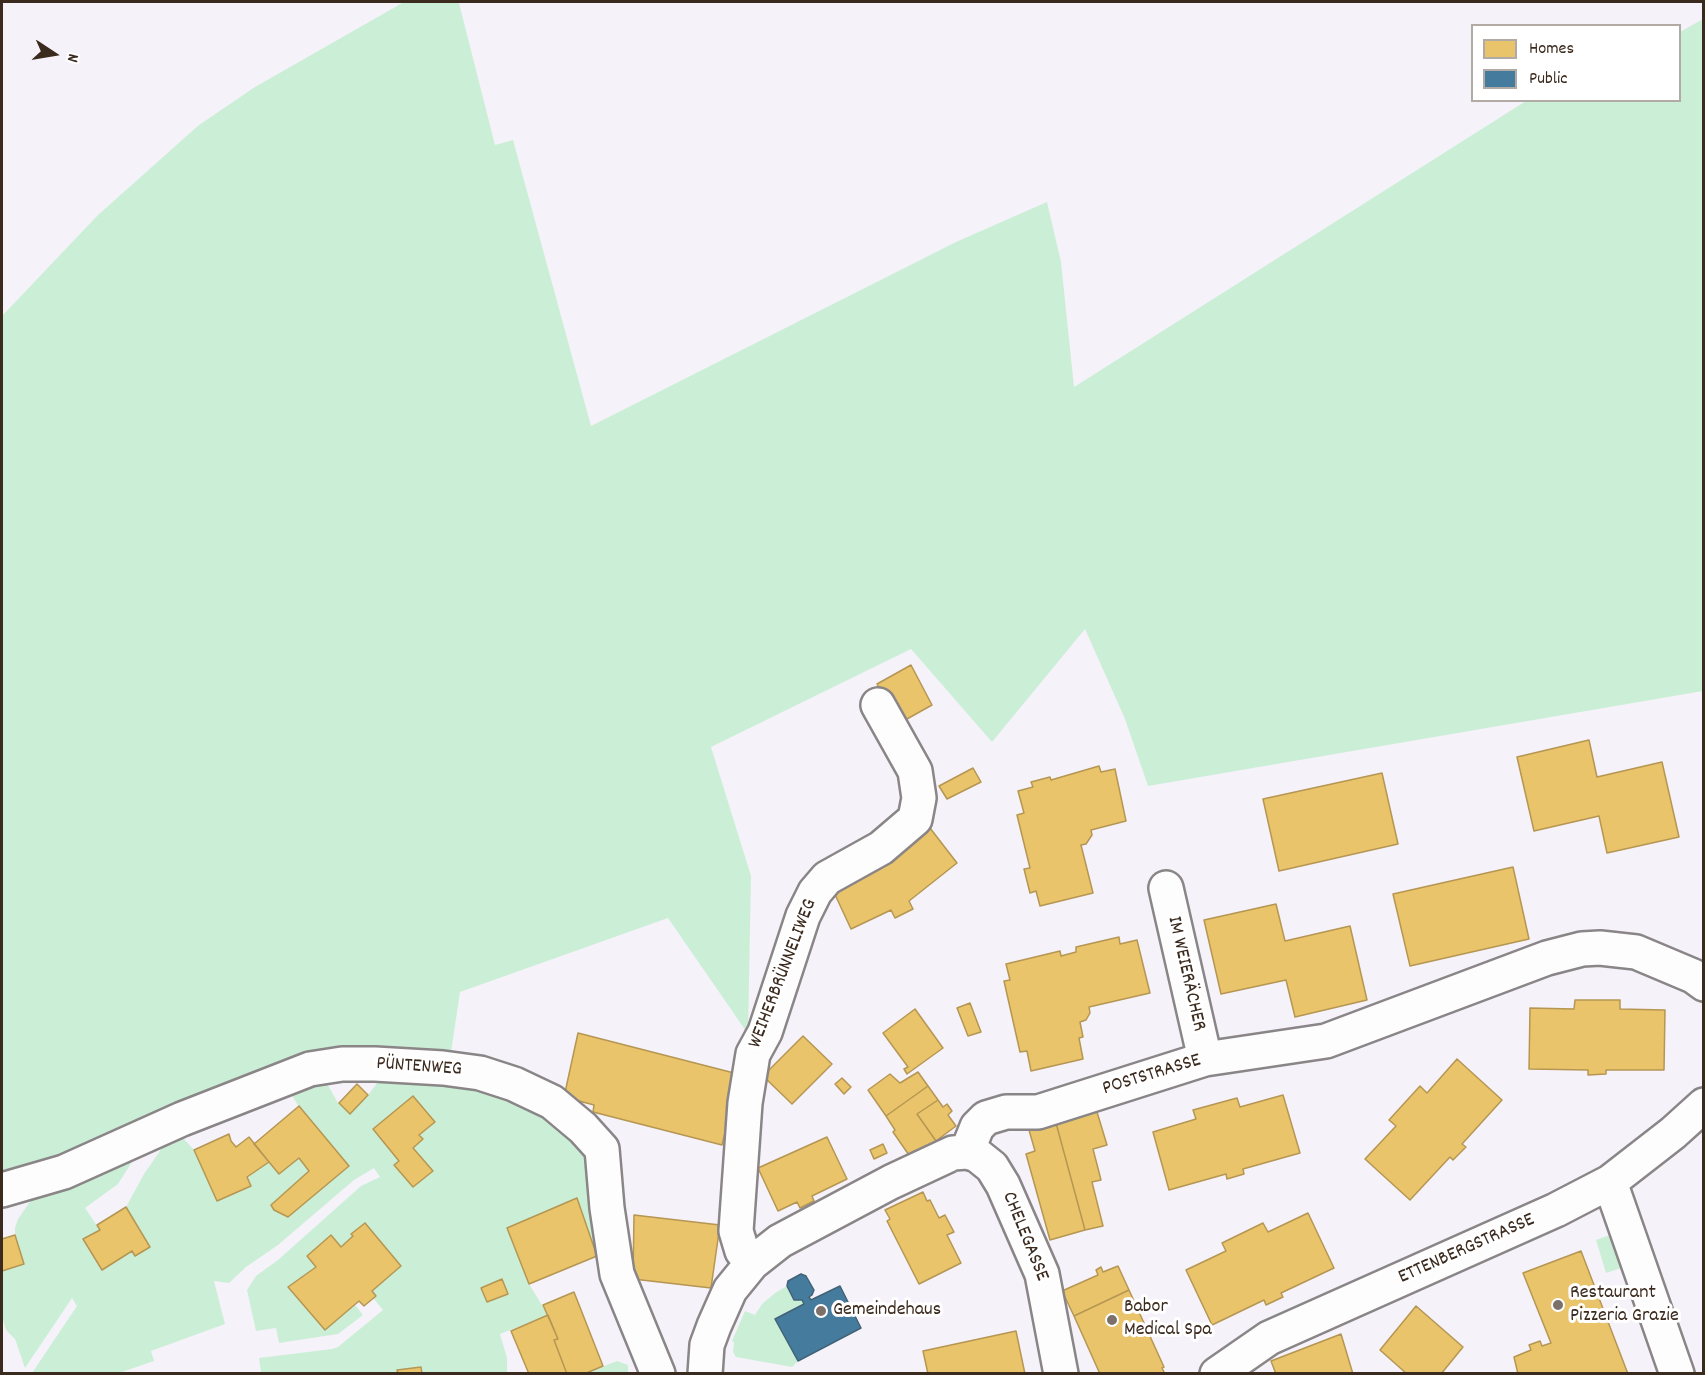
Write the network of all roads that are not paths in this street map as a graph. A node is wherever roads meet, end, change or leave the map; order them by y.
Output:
1 (878, 705) dead end
2 (1166, 888) dead end
3 (1704, 984) edge
4 (1205, 1059) junction
5 (1704, 1106) edge
6 (967, 1152) junction
7 (1610, 1182) junction
8 (2, 1190) edge
9 (752, 1263) junction
10 (658, 1374) edge
11 (705, 1374) edge
12 (1061, 1374) edge
13 (1217, 1374) edge
14 (1677, 1374) edge

1 - 9 street, WEIHERBRÜNNELIWEG
2 - 4 street, IM WEIERÄCHER
3 - 4 street, POSTSTRASSE
4 - 6 street, POSTSTRASSE
5 - 7 street, ETTENBERGSTRASSE
6 - 9 street
6 - 12 street, CHELEGASSE
7 - 13 street, ETTENBERGSTRASSE
7 - 14 street
8 - 10 street, PÜNTENWEG
9 - 11 street

